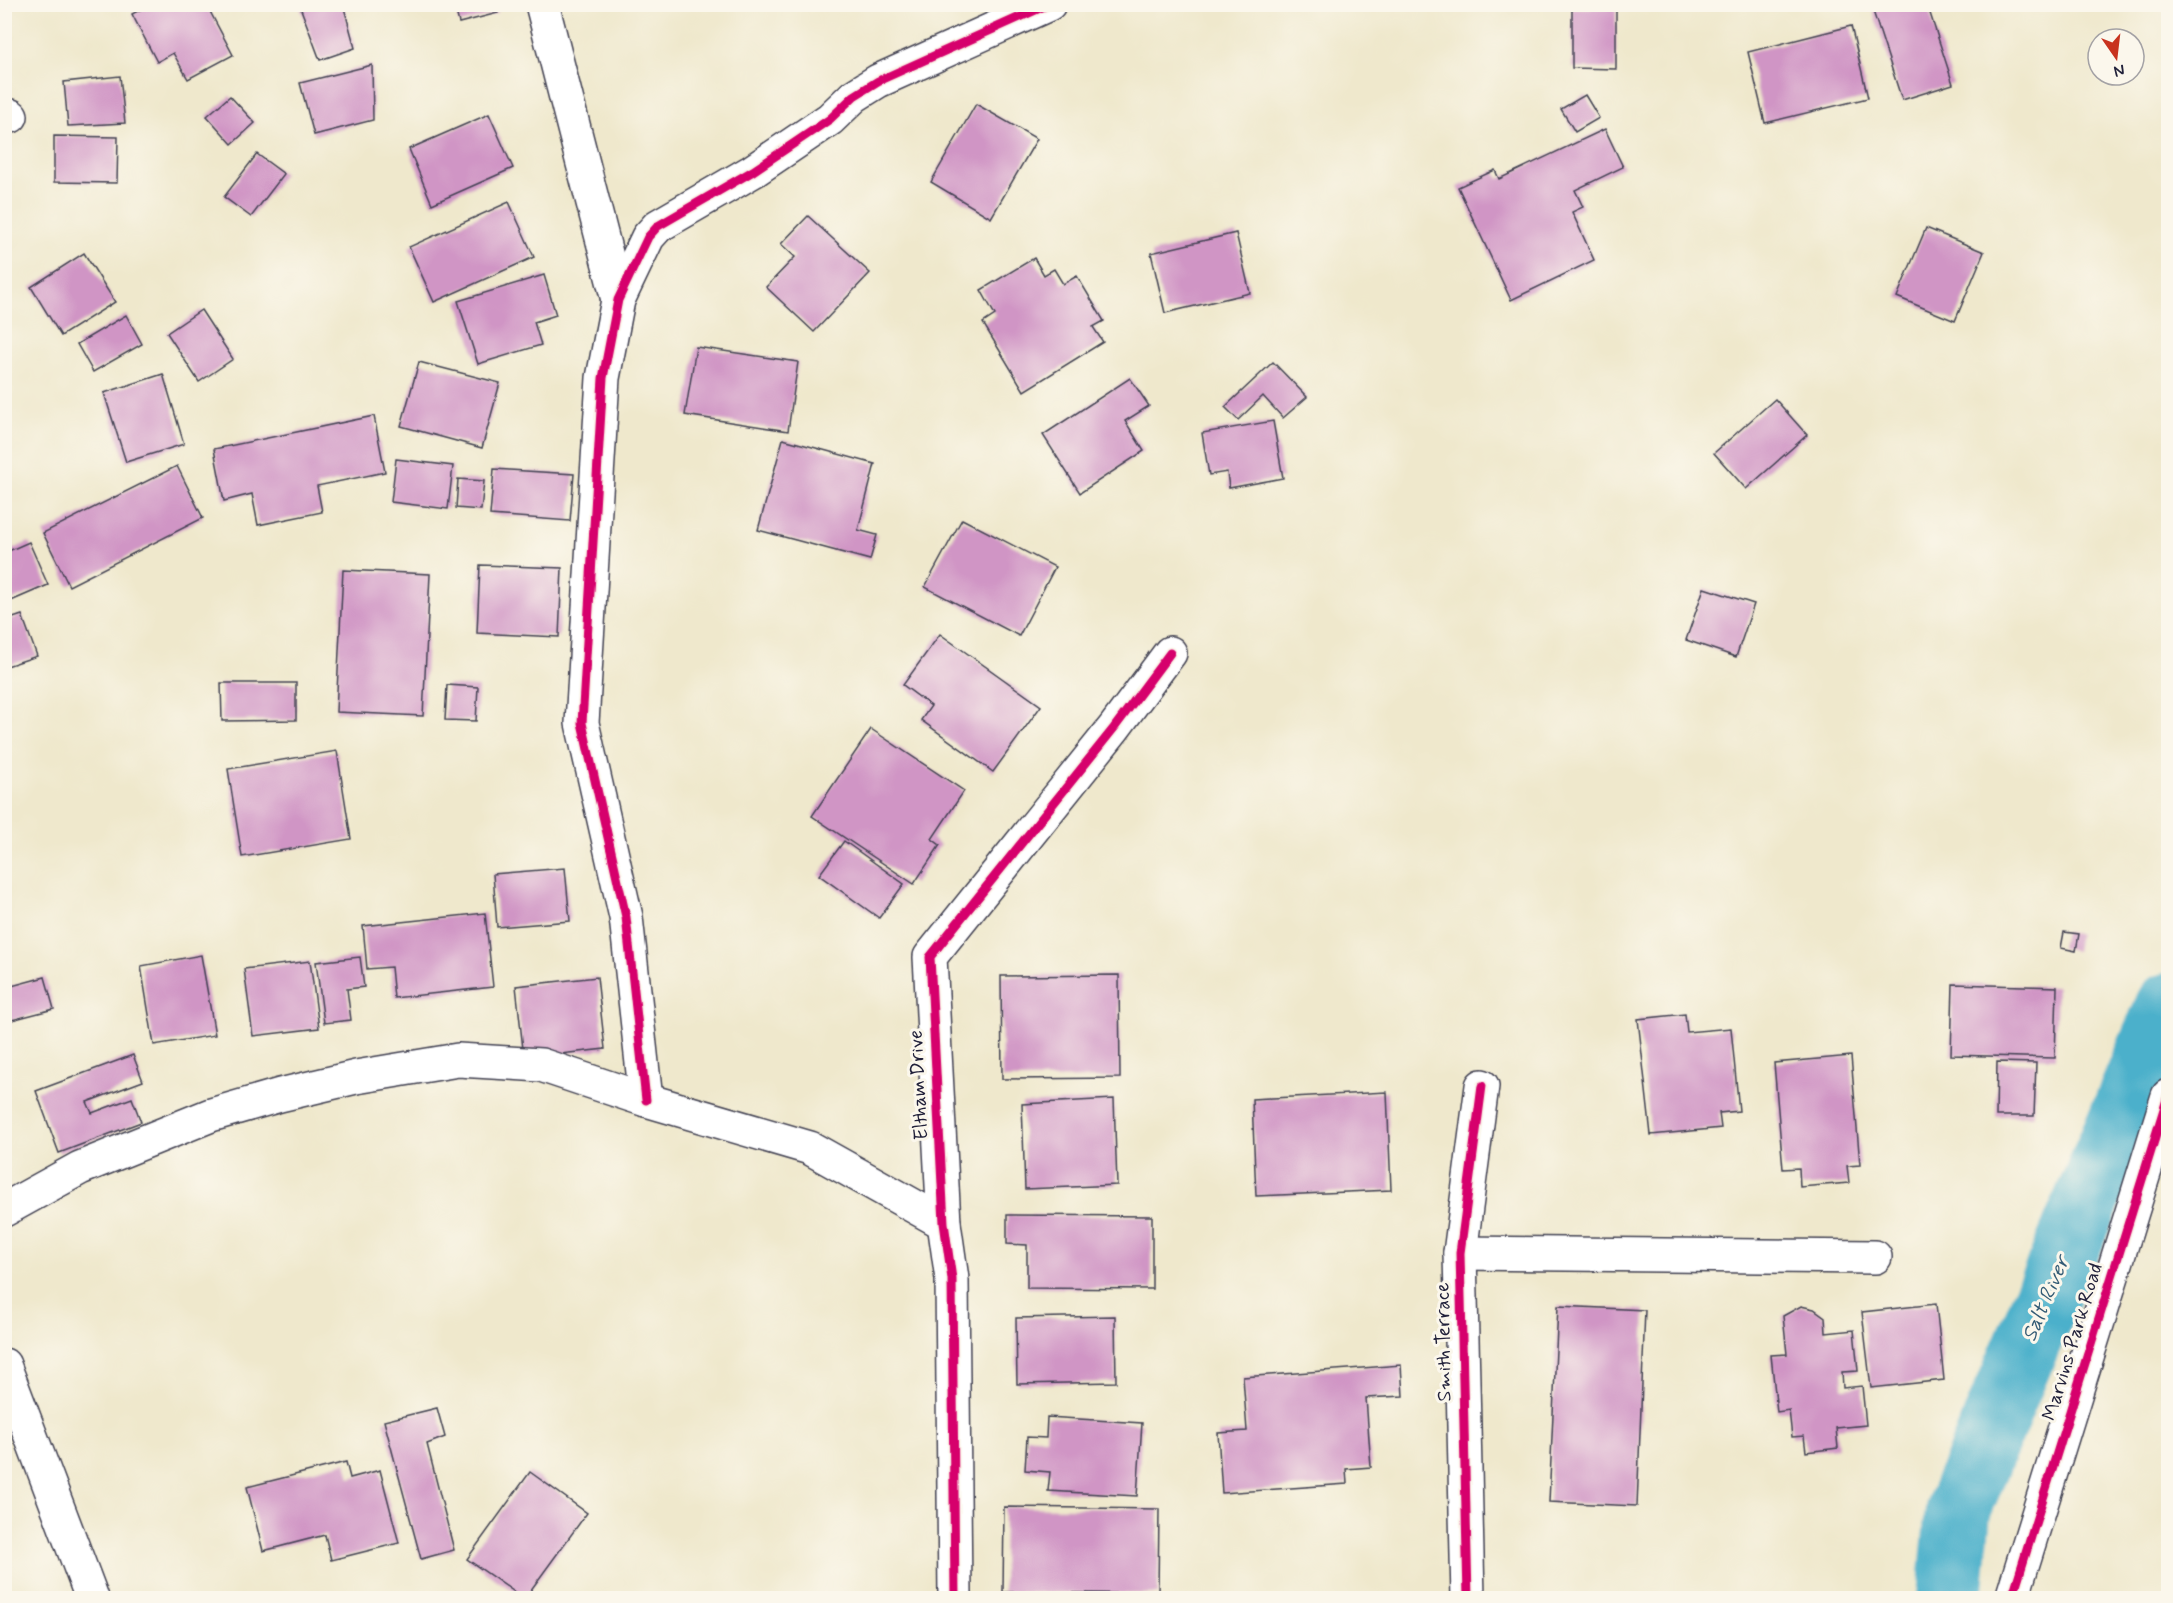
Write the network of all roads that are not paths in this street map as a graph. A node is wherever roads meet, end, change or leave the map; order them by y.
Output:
1 (542, 4) edge
2 (1049, 4) edge
3 (618, 300) junction
4 (1170, 653) dead end
5 (1482, 1086) dead end
6 (2169, 1096) edge
7 (646, 1100) junction
8 (4, 1210) edge
9 (944, 1223) junction
10 (1460, 1253) junction
11 (1875, 1257) dead end
12 (4, 1365) edge
13 (92, 1599) edge
14 (955, 1599) edge
15 (1468, 1599) edge
16 (2012, 1599) edge

1 - 3 street
2 - 3 street
3 - 7 street
4 - 9 street, Eltham Drive
5 - 10 street, Smith Terrace
6 - 16 street, Marvins Park Road
7 - 8 street
7 - 9 street
9 - 14 street, Eltham Drive
10 - 11 street
10 - 15 street, Smith Terrace
12 - 13 street

